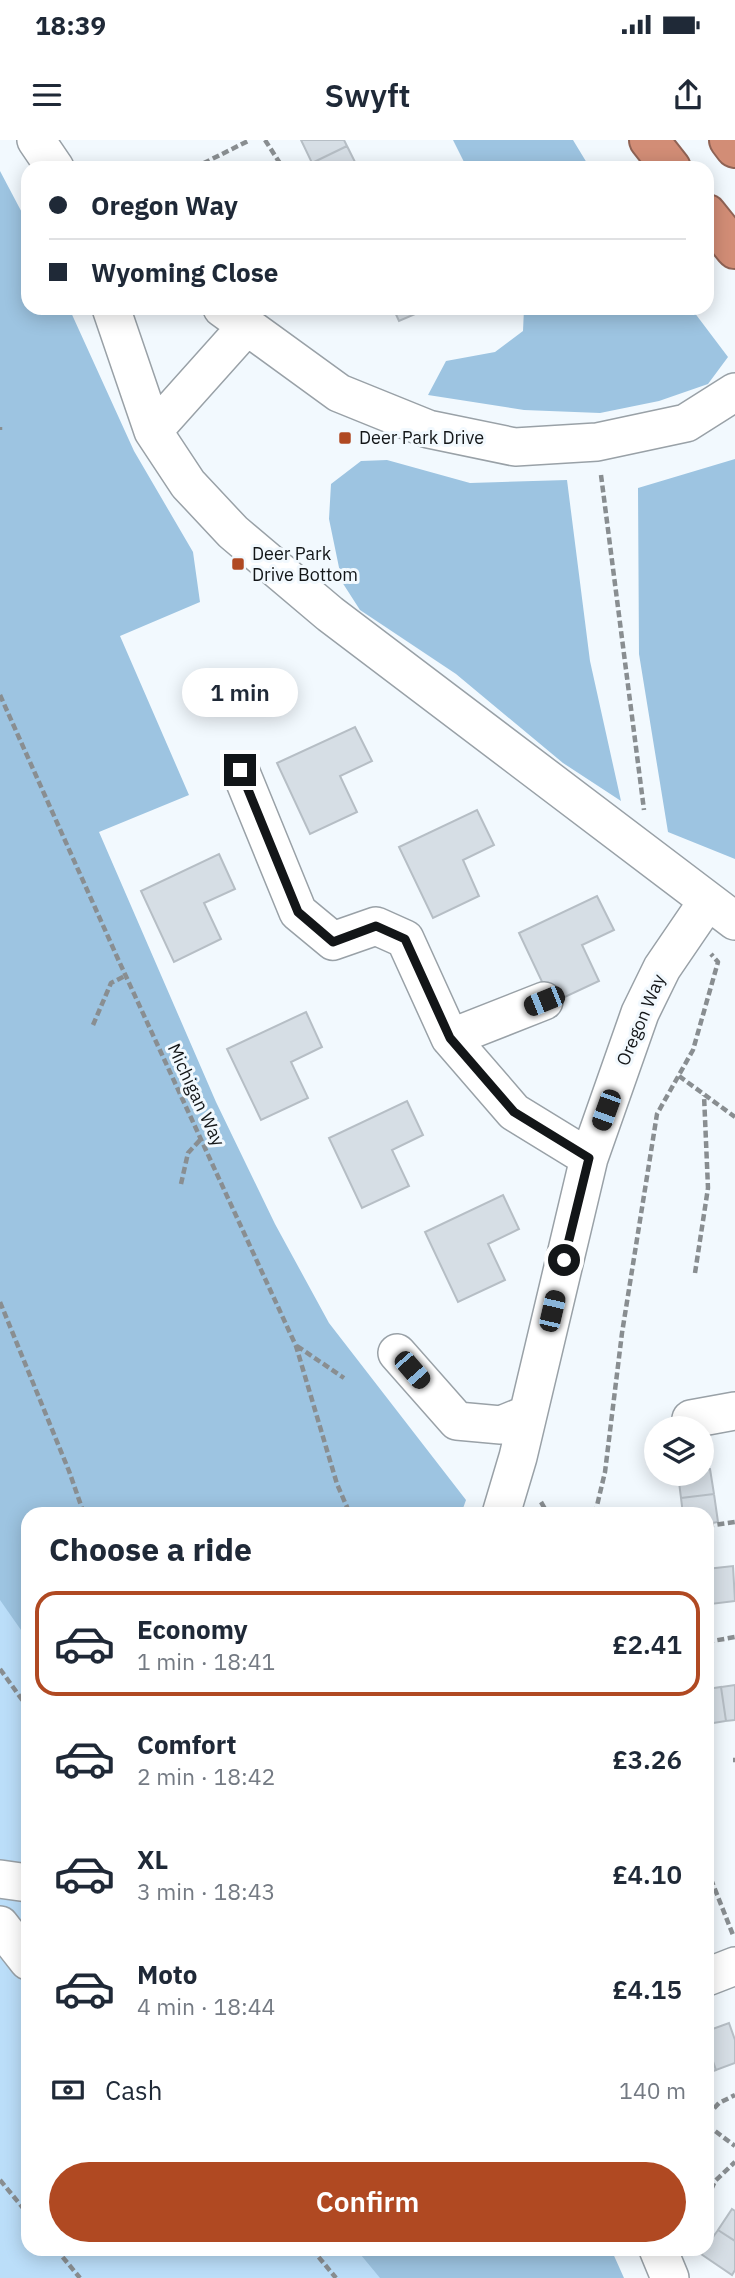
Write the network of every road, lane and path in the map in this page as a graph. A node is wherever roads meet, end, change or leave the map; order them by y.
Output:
1 (36, 140) edge
2 (250, 140) edge
3 (265, 140) edge
4 (649, 140) edge
5 (729, 140) edge
6 (735, 148) edge
7 (50, 161) edge
8 (208, 161) edge
9 (278, 161) edge
10 (666, 161) edge
11 (714, 223) edge
12 (735, 249) edge
13 (113, 315) edge
14 (234, 317) edge
15 (729, 396) edge
16 (153, 431) junction
17 (597, 442) junction
18 (0, 695) edge
19 (240, 770) dead end
20 (650, 859) junction
21 (710, 917) edge
22 (125, 976) junction
23 (544, 1001) dead end
24 (93, 1025) dead end
25 (450, 1038) junction
26 (679, 1076) junction
27 (704, 1095) junction
28 (735, 1117) edge
29 (201, 1139) junction
30 (589, 1158) junction
31 (181, 1184) dead end
32 (695, 1273) dead end
33 (0, 1302) edge
34 (296, 1346) junction
35 (397, 1353) dead end
36 (344, 1378) dead end
37 (735, 1411) edge
38 (528, 1414) junction
39 (708, 1416) edge
40 (81, 1507) edge
41 (347, 1507) edge
42 (503, 1507) edge
43 (598, 1507) edge
44 (735, 1522) edge
45 (714, 1525) edge
46 (735, 1637) edge
47 (714, 1641) edge
48 (0, 1669) edge
49 (21, 1698) edge
50 (0, 1879) edge
51 (21, 1882) edge
52 (714, 1887) edge
53 (0, 1925) edge
54 (735, 1939) edge
55 (21, 1952) edge
56 (735, 1966) edge
57 (714, 1974) edge
58 (735, 2095) edge
59 (714, 2108) edge
60 (714, 2130) edge
61 (735, 2146) edge
62 (735, 2162) edge
63 (0, 2180) edge
64 (714, 2183) edge
65 (21, 2206) edge
66 (62, 2256) edge
67 (318, 2256) edge
68 (661, 2256) edge
69 (80, 2278) edge
70 (336, 2278) edge
71 (670, 2278) edge

1 - 7 street
2 - 8 path
3 - 9 path
4 - 10 highway
5 - 6 highway
11 - 12 highway
13 - 16 street
14 - 16 street
14 - 17 street
15 - 17 street
16 - 20 street
17 - 20 path
18 - 22 path, Michigan Way
19 - 25 street
20 - 21 street
21 - 26 path
21 - 30 street, Oregon Way
22 - 24 path
22 - 29 path, Michigan Way
23 - 25 street
25 - 30 street
26 - 27 path
26 - 43 path
27 - 28 path
27 - 32 path
29 - 31 path
29 - 34 path, Michigan Way
30 - 38 street, Oregon Way
33 - 40 path
34 - 36 path
34 - 41 path, Michigan Way
35 - 38 street
37 - 39 street
38 - 42 street, Oregon Way
44 - 45 path
46 - 47 path
48 - 49 path
50 - 51 street
52 - 54 path
53 - 55 street
56 - 57 street
58 - 59 path
60 - 61 path
62 - 64 path
63 - 65 path
66 - 69 path
67 - 70 path
68 - 71 street

